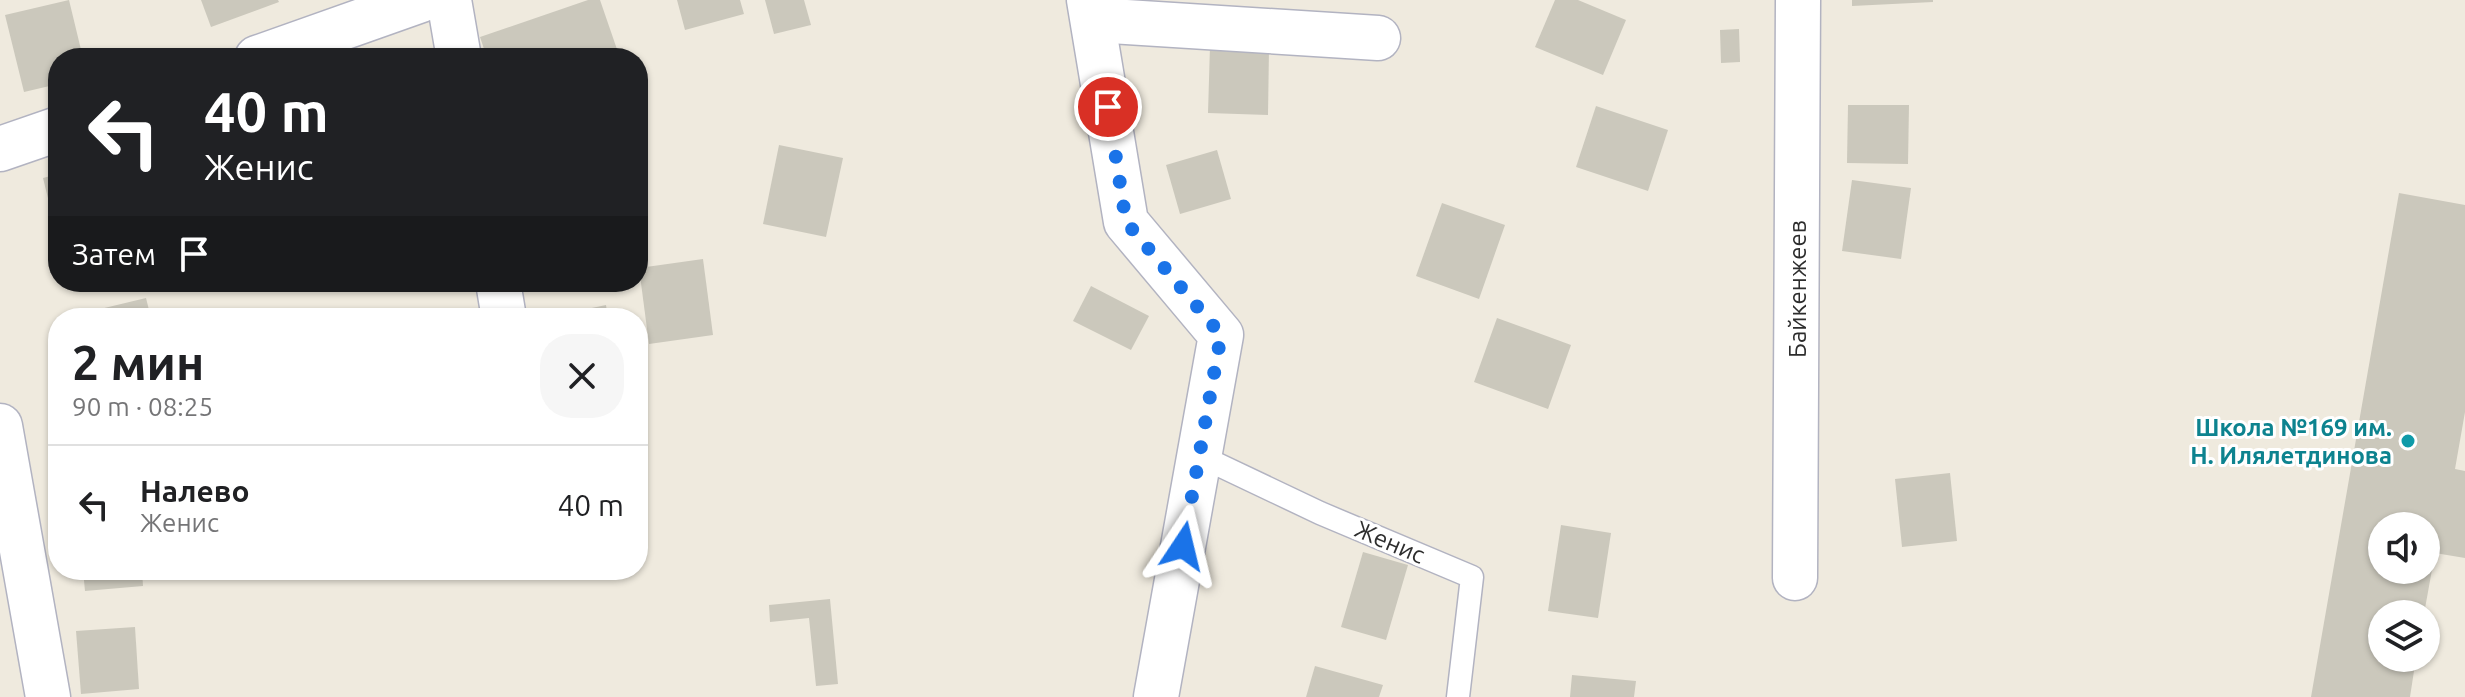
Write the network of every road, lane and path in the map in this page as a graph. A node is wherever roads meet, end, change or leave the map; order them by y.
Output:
1 (421, 0) edge
2 (449, 0) edge
3 (1798, 0) edge
4 (1092, 10) edge
5 (1378, 38) dead end
6 (285, 48) edge
7 (457, 48) edge
8 (48, 132) edge
9 (0, 149) edge
10 (0, 426) edge
11 (1200, 456) junction
12 (1795, 578) dead end
13 (48, 697) edge
14 (1156, 697) edge
15 (1458, 697) edge

1 - 6 street
2 - 7 street
3 - 12 street, Байкенжеев
4 - 5 street
4 - 11 street
8 - 9 street
10 - 13 street
11 - 14 street
11 - 15 lane, Женис

